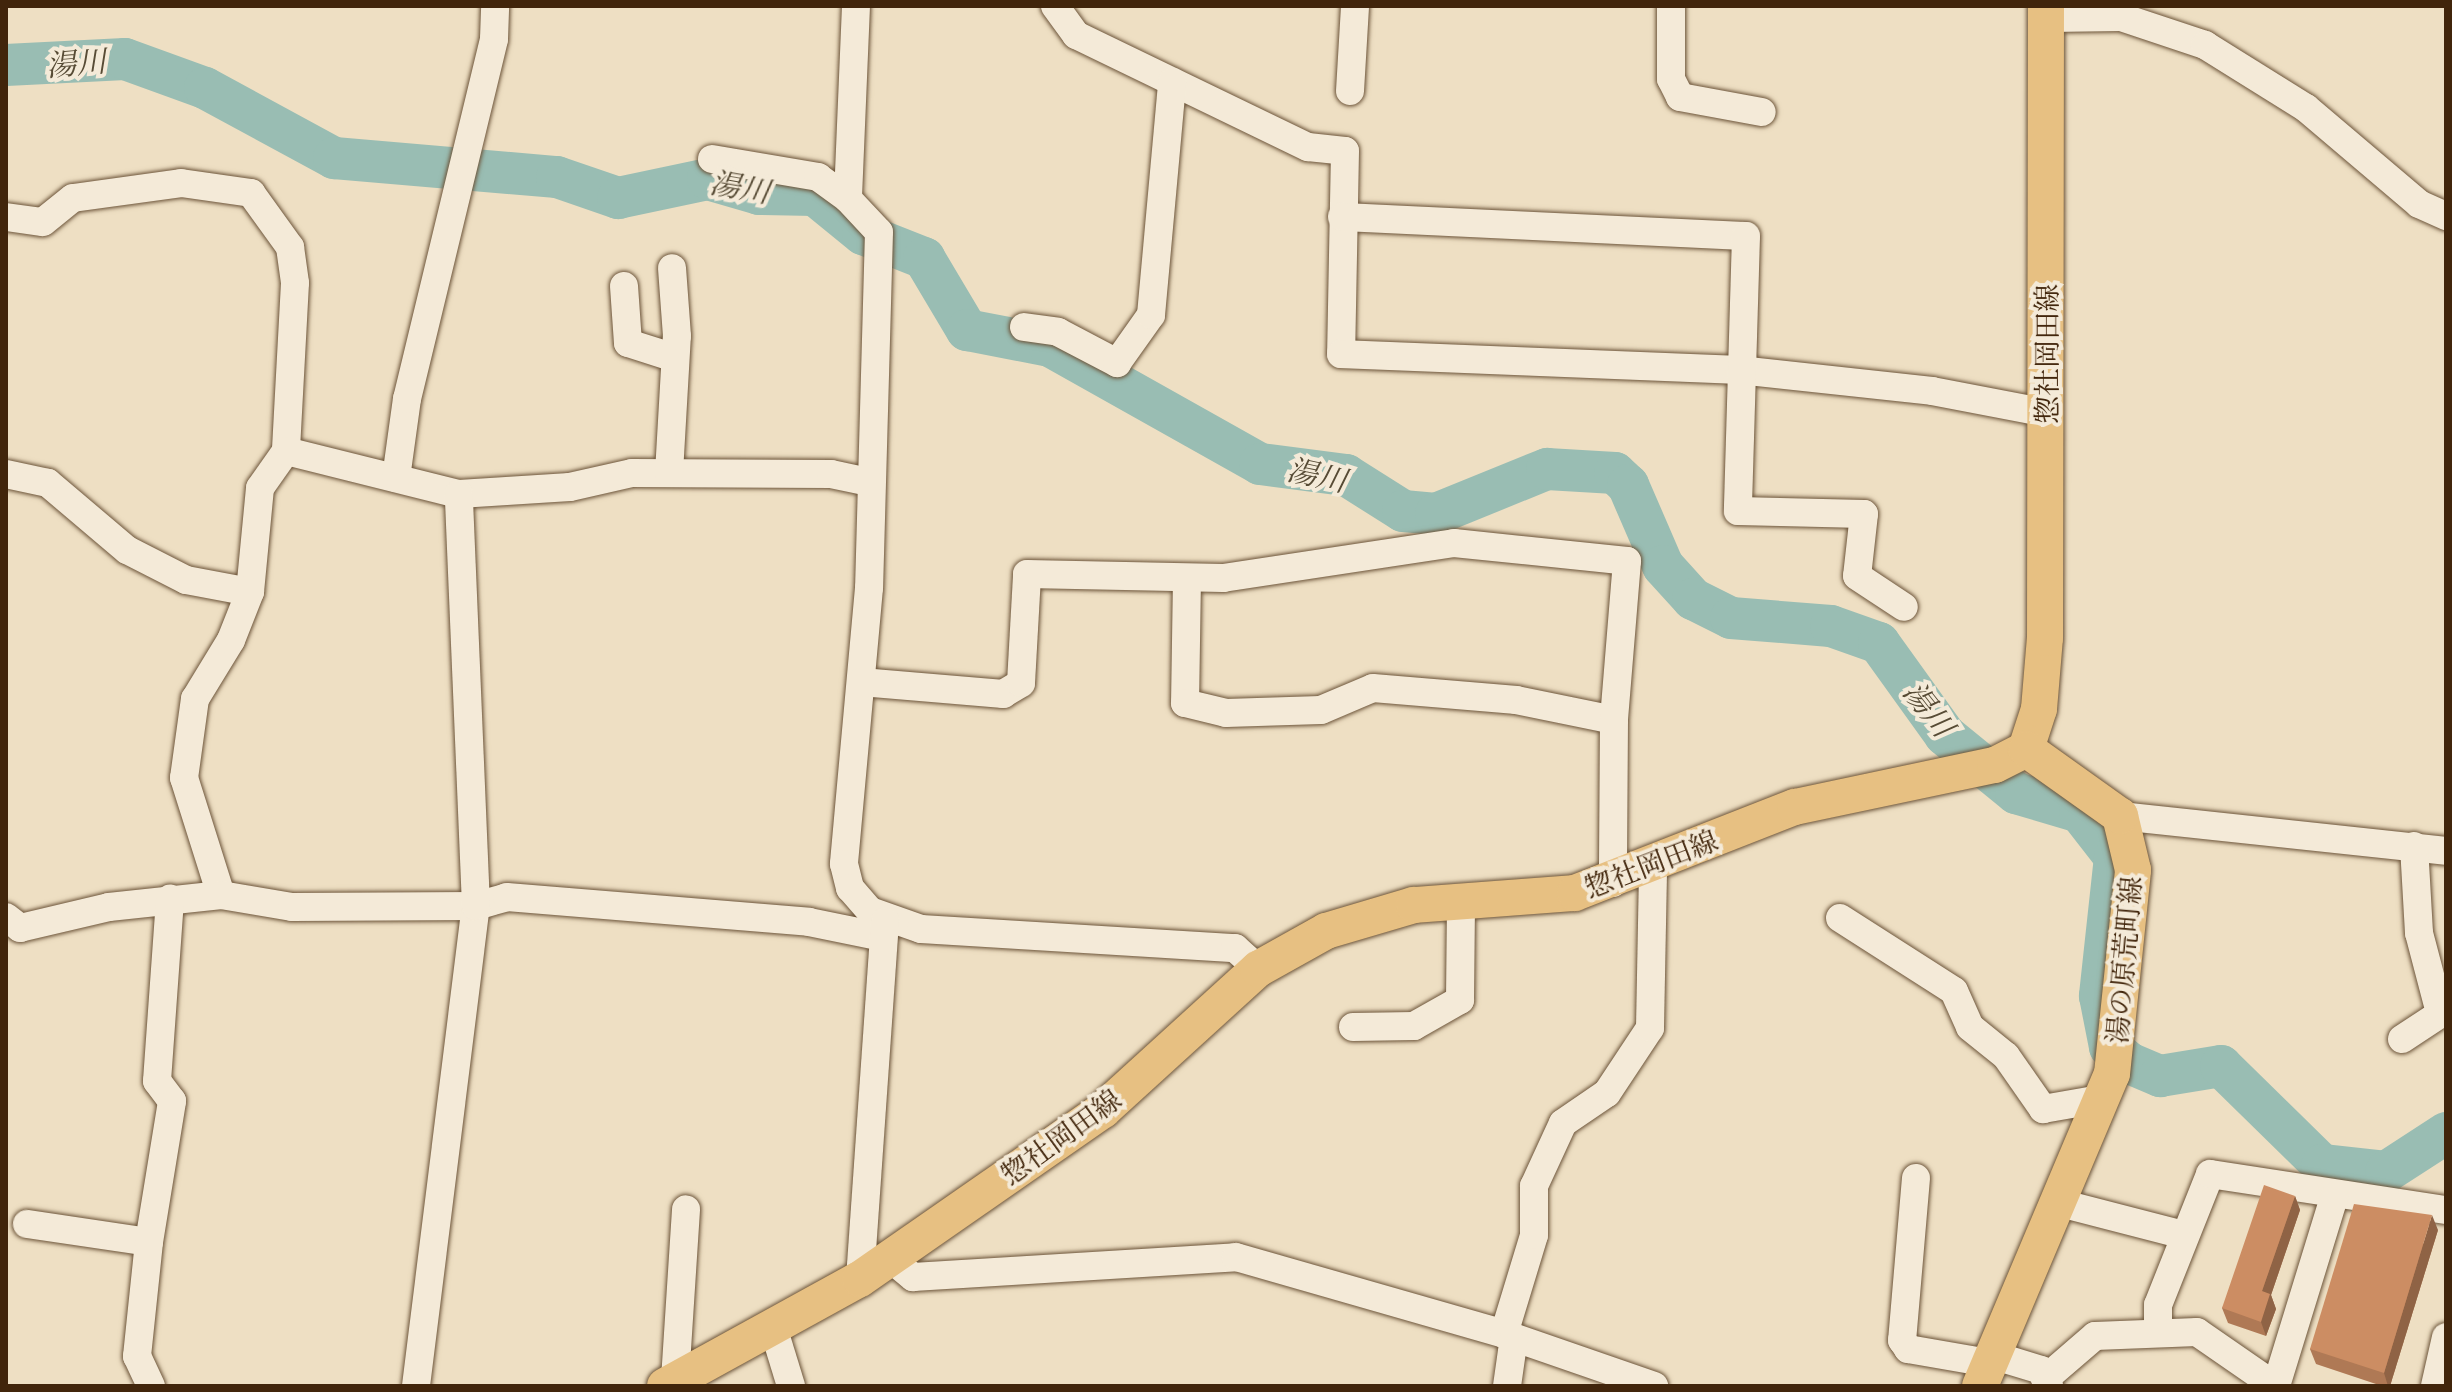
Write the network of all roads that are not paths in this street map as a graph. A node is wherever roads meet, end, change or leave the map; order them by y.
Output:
1 (495, 6) edge
2 (856, 6) edge
3 (1055, 6) edge
4 (1355, 6) edge
5 (1671, 6) edge
6 (2048, 12) edge
7 (1172, 82) junction
8 (1350, 91) dead end
9 (1762, 112) dead end
10 (712, 159) dead end
11 (848, 199) junction
12 (2446, 216) edge
13 (6, 217) edge
14 (1342, 217) junction
15 (672, 268) dead end
16 (624, 286) dead end
17 (1024, 327) dead end
18 (675, 358) junction
19 (1739, 370) junction
20 (2047, 413) junction
21 (286, 451) junction
22 (669, 473) junction
23 (6, 474) edge
24 (396, 478) junction
25 (868, 482) junction
26 (459, 494) junction
27 (1187, 578) junction
28 (250, 592) junction
29 (1904, 607) dead end
30 (861, 682) junction
31 (1614, 720) junction
32 (2026, 749) junction
33 (2120, 816) junction
34 (2414, 846) junction
35 (2446, 851) edge
36 (1653, 867) junction
37 (1613, 883) junction
38 (221, 895) junction
39 (170, 898) junction
40 (1461, 902) junction
41 (476, 906) junction
42 (6, 917) edge
43 (1840, 918) dead end
44 (882, 927) junction
45 (1258, 969) junction
46 (2443, 1011) edge
47 (1353, 1027) dead end
48 (2402, 1039) dead end
49 (2100, 1099) junction
50 (1916, 1178) dead end
51 (2334, 1197) junction
52 (2056, 1202) junction
53 (686, 1209) dead end
54 (2446, 1210) edge
55 (27, 1224) dead end
56 (2184, 1235) junction
57 (149, 1242) junction
58 (890, 1258) junction
59 (860, 1279) junction
60 (773, 1327) junction
61 (2158, 1332) junction
62 (1509, 1335) junction
63 (2444, 1352) edge
64 (1987, 1368) edge
65 (670, 1383) edge
66 (2047, 1383) edge
67 (151, 1386) edge
68 (416, 1386) edge
69 (791, 1386) edge
70 (1507, 1386) edge
71 (1654, 1386) edge
72 (2276, 1386) edge
73 (2435, 1386) edge

1 - 24 street
2 - 11 street
3 - 7 street
4 - 8 street
5 - 9 street
6 - 12 street
6 - 20 main road, 惣社岡田線
7 - 14 street
7 - 17 street
10 - 11 street
11 - 25 street
13 - 21 street
14 - 19 street
14 - 19 street
15 - 18 street
16 - 18 street
18 - 22 street
19 - 20 street
19 - 29 street
20 - 32 main road, 惣社岡田線
21 - 24 street
21 - 28 street
22 - 25 street
22 - 26 street
23 - 28 street
24 - 26 street
25 - 30 street
26 - 41 street
27 - 30 street
27 - 31 street
27 - 31 street
28 - 38 street
30 - 44 street
31 - 37 street
32 - 33 main road
32 - 36 main road, 惣社岡田線
33 - 34 street
33 - 49 main road, 湯の原荒町線
34 - 35 street
34 - 46 street
36 - 37 main road, 惣社岡田線
36 - 62 street
37 - 40 main road, 惣社岡田線
38 - 39 street
38 - 41 street
39 - 42 street
39 - 57 street
40 - 45 main road, 惣社岡田線
40 - 47 street
41 - 44 street
41 - 68 street
43 - 49 street
44 - 45 street
44 - 59 street
45 - 58 main road, 惣社岡田線
46 - 48 street
49 - 52 main road, 湯の原荒町線
50 - 64 street
51 - 54 street
51 - 56 street
51 - 72 street
52 - 56 street
52 - 64 main road, 湯の原荒町線
53 - 65 street
55 - 57 street
56 - 61 street
57 - 67 street
58 - 59 main road, 惣社岡田線
58 - 62 street
59 - 60 main road, 惣社岡田線
60 - 65 main road, 惣社岡田線
60 - 69 street
61 - 66 street
61 - 72 street
62 - 70 street
62 - 71 street
63 - 73 street
64 - 66 street

